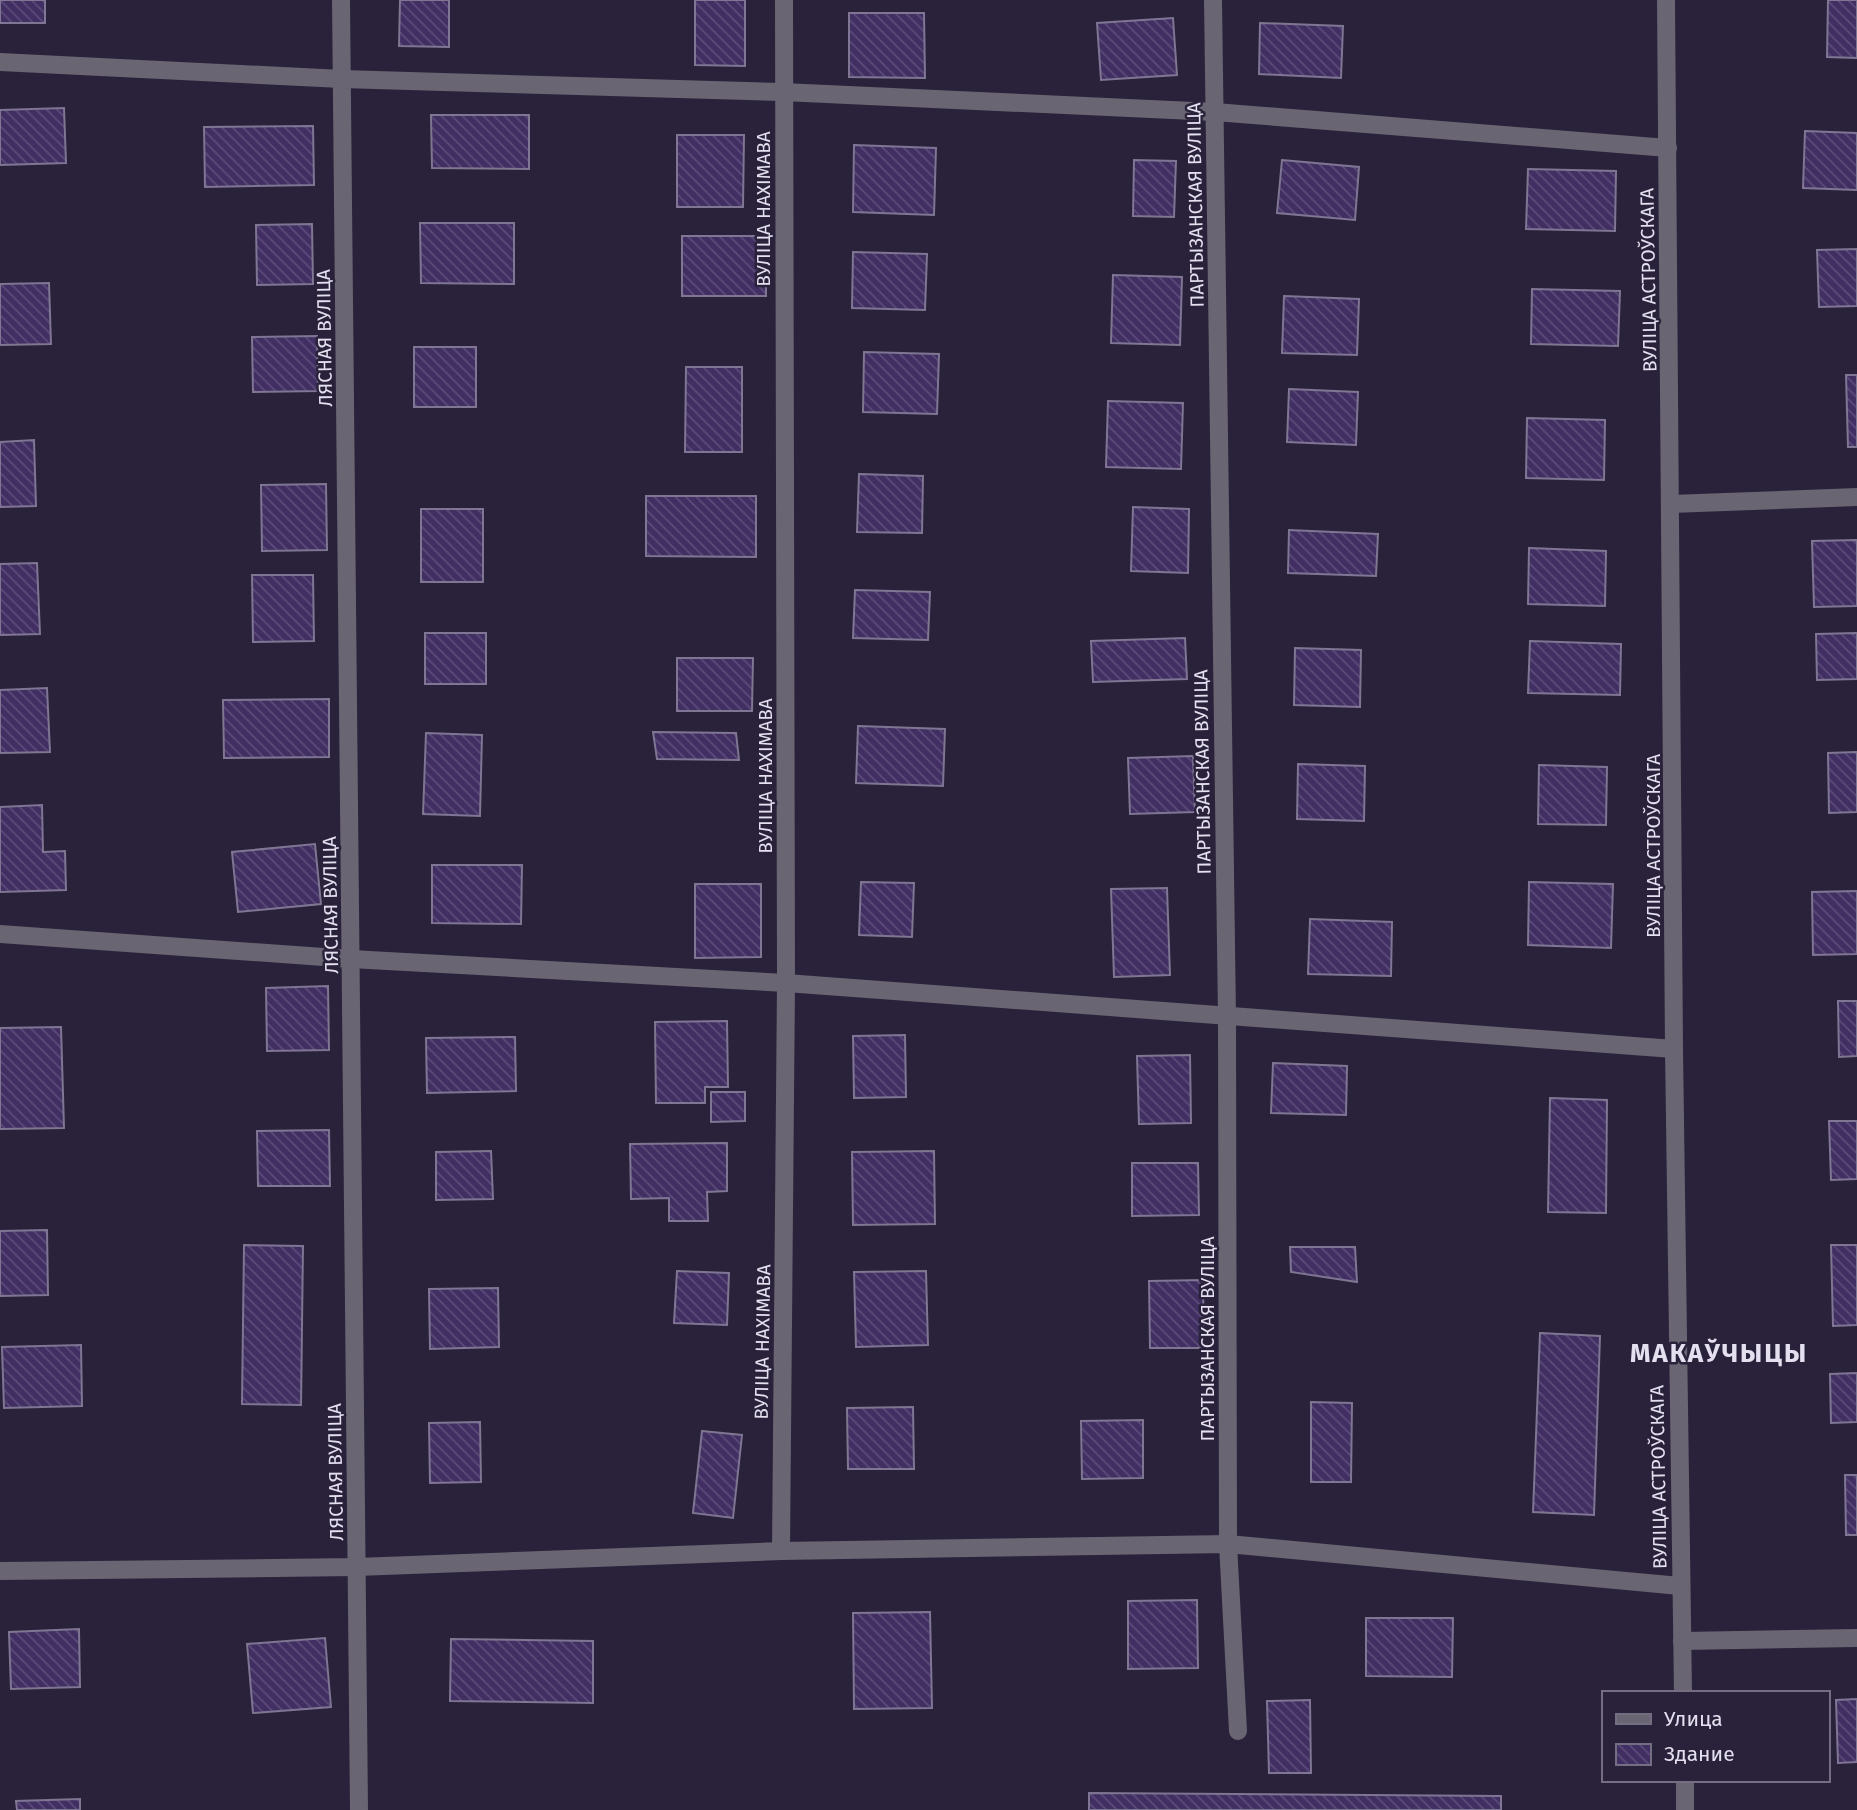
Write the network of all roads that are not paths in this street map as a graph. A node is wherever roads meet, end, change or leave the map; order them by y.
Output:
1 (341, 0) edge
2 (784, 0) edge
3 (1213, 0) edge
4 (1667, 0) edge
5 (0, 62) edge
6 (342, 79) junction
7 (783, 92) junction
8 (1215, 112) junction
9 (1668, 148) junction
10 (1857, 497) edge
11 (1671, 504) junction
12 (0, 934) edge
13 (351, 959) junction
14 (786, 983) junction
15 (1227, 1017) junction
16 (1674, 1049) junction
17 (1228, 1544) junction
18 (780, 1551) junction
19 (357, 1567) junction
20 (0, 1571) edge
21 (1680, 1586) junction
22 (1857, 1638) edge
23 (1682, 1641) junction
24 (1683, 1691) edge
25 (1238, 1731) dead end
26 (1685, 1782) edge
27 (359, 1810) edge
28 (1685, 1810) edge

1 - 6 street, ЛЯСНАЯ ВУЛІЦА
2 - 7 street, ВУЛІЦА НАХІМАВА
3 - 8 street, ПАРТЫЗАНСКАЯ ВУЛІЦА
4 - 9 street, ВУЛІЦА АСТРОЎСКАГА
5 - 6 street
6 - 7 street
6 - 13 street, ЛЯСНАЯ ВУЛІЦА
7 - 8 street
7 - 14 street, ВУЛІЦА НАХІМАВА
8 - 9 street
8 - 15 street, ПАРТЫЗАНСКАЯ ВУЛІЦА
9 - 11 street, ВУЛІЦА АСТРОЎСКАГА
10 - 11 street
11 - 16 street, ВУЛІЦА АСТРОЎСКАГА
12 - 13 street
13 - 14 street
13 - 19 street, ЛЯСНАЯ ВУЛІЦА
14 - 15 street
14 - 18 street, ВУЛІЦА НАХІМАВА
15 - 16 street
15 - 17 street, ПАРТЫЗАНСКАЯ ВУЛІЦА
16 - 21 street, ВУЛІЦА АСТРОЎСКАГА
17 - 18 street
17 - 21 street
17 - 25 street, ПАРТЫЗАНСКАЯ ВУЛІЦА
18 - 19 street
19 - 20 street
19 - 27 street, ЛЯСНАЯ ВУЛІЦА
21 - 23 street, ВУЛІЦА АСТРОЎСКАГА
22 - 23 street
23 - 24 street, ВУЛІЦА АСТРОЎСКАГА
26 - 28 street

